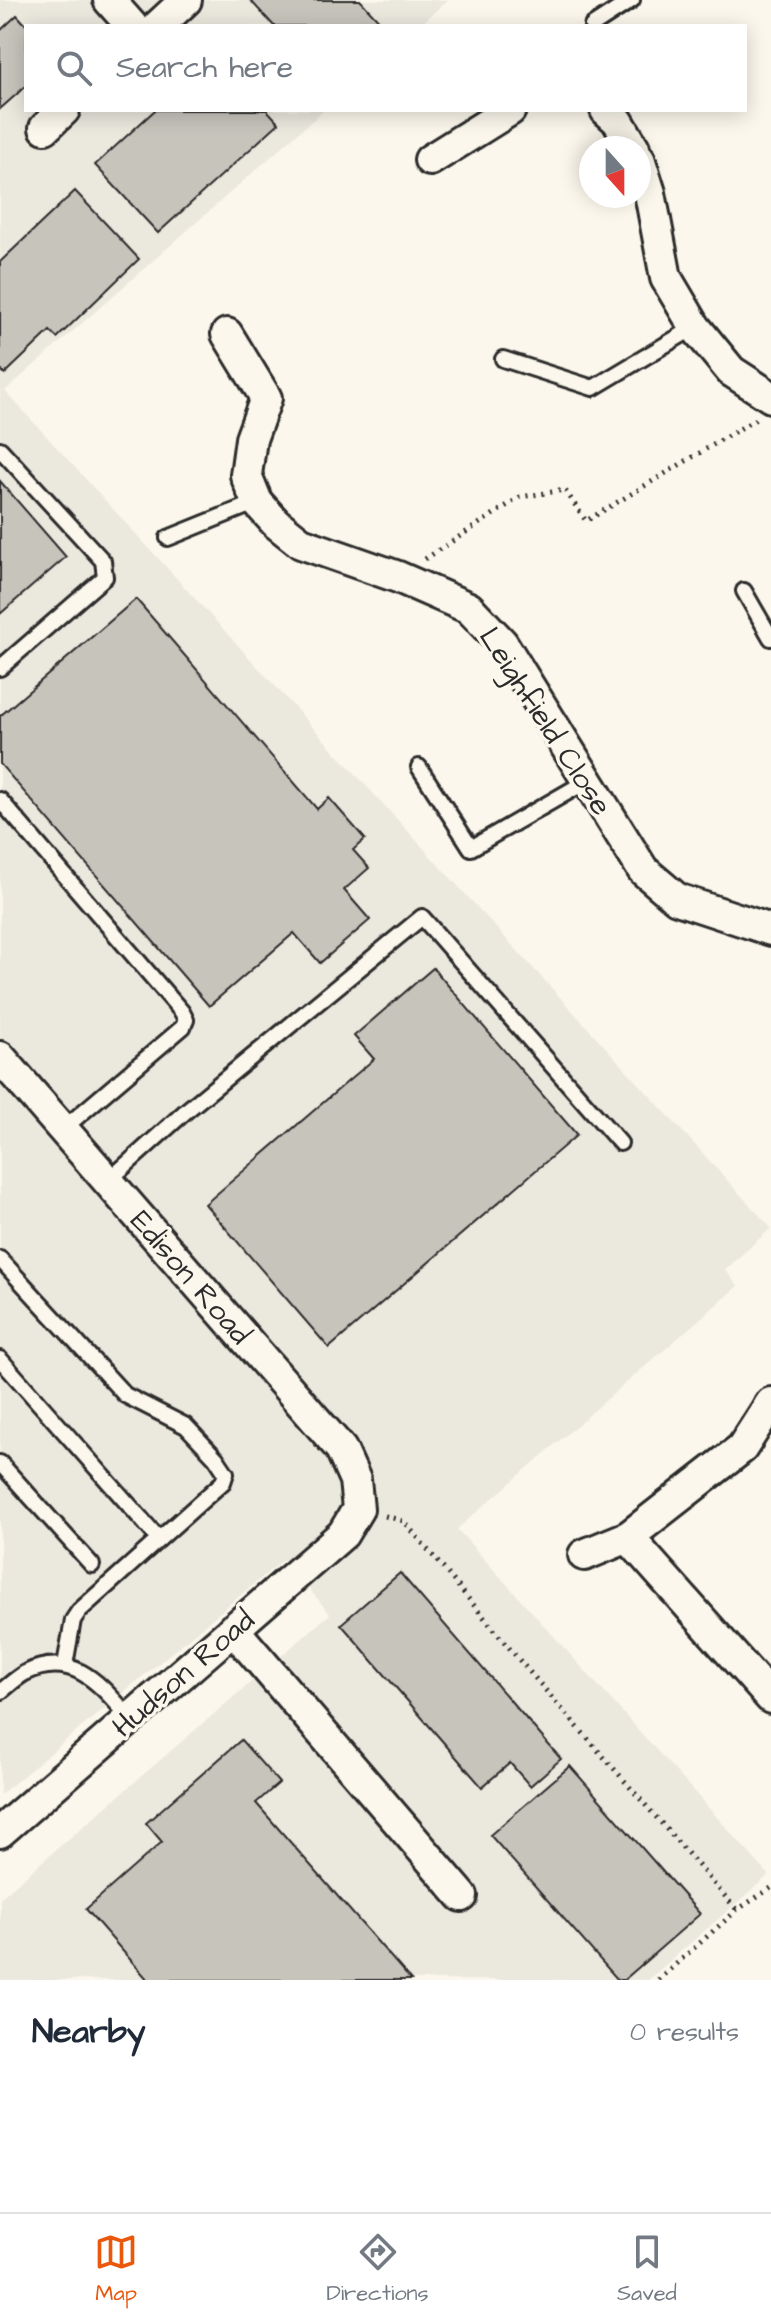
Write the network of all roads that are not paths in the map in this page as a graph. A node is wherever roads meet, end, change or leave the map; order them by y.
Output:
1 (109, 0) edge
2 (186, 0) edge
3 (632, 0) edge
4 (130, 24) edge
5 (160, 24) edge
6 (595, 24) edge
7 (507, 112) edge
8 (608, 112) edge
9 (627, 136) edge
10 (430, 160) dead end
11 (651, 198) edge
12 (695, 327) junction
13 (227, 334) dead end
14 (503, 359) dead end
15 (764, 395) edge
16 (0, 449) edge
17 (257, 502) junction
18 (168, 538) dead end
19 (744, 591) dead end
20 (771, 638) edge
21 (0, 668) edge
22 (419, 767) dead end
23 (587, 781) junction
24 (0, 800) edge
25 (771, 930) edge
26 (0, 1057) edge
27 (63, 1129) junction
28 (620, 1143) dead end
29 (108, 1181) junction
30 (0, 1259) edge
31 (0, 1359) edge
32 (771, 1403) edge
33 (0, 1463) edge
34 (358, 1509) joint
35 (628, 1537) junction
36 (159, 1539) junction
37 (584, 1555) dead end
38 (92, 1565) dead end
39 (233, 1629) junction
40 (65, 1665) junction
41 (0, 1692) edge
42 (771, 1698) edge
43 (130, 1718) junction
44 (0, 1832) edge
45 (462, 1896) dead end

1 - 4 street
2 - 5 street
3 - 6 lane
7 - 10 street
8 - 9 street
11 - 12 street
12 - 14 lane
12 - 15 street
13 - 17 street
16 - 21 lane
17 - 18 lane
17 - 23 street, Leighfield Close
19 - 20 lane
22 - 23 lane
23 - 25 street, Leighfield Close
24 - 27 lane
26 - 27 street, Edison Road
27 - 29 street, Edison Road
28 - 29 lane
29 - 34 street, Edison Road
30 - 36 lane
31 - 36 lane
32 - 35 street
33 - 38 lane
34 - 39 street, Hudson Road
35 - 37 street
35 - 42 street
36 - 40 lane
39 - 43 street, Hudson Road
39 - 45 street
40 - 41 lane
40 - 43 lane
43 - 44 street, Hudson Road

